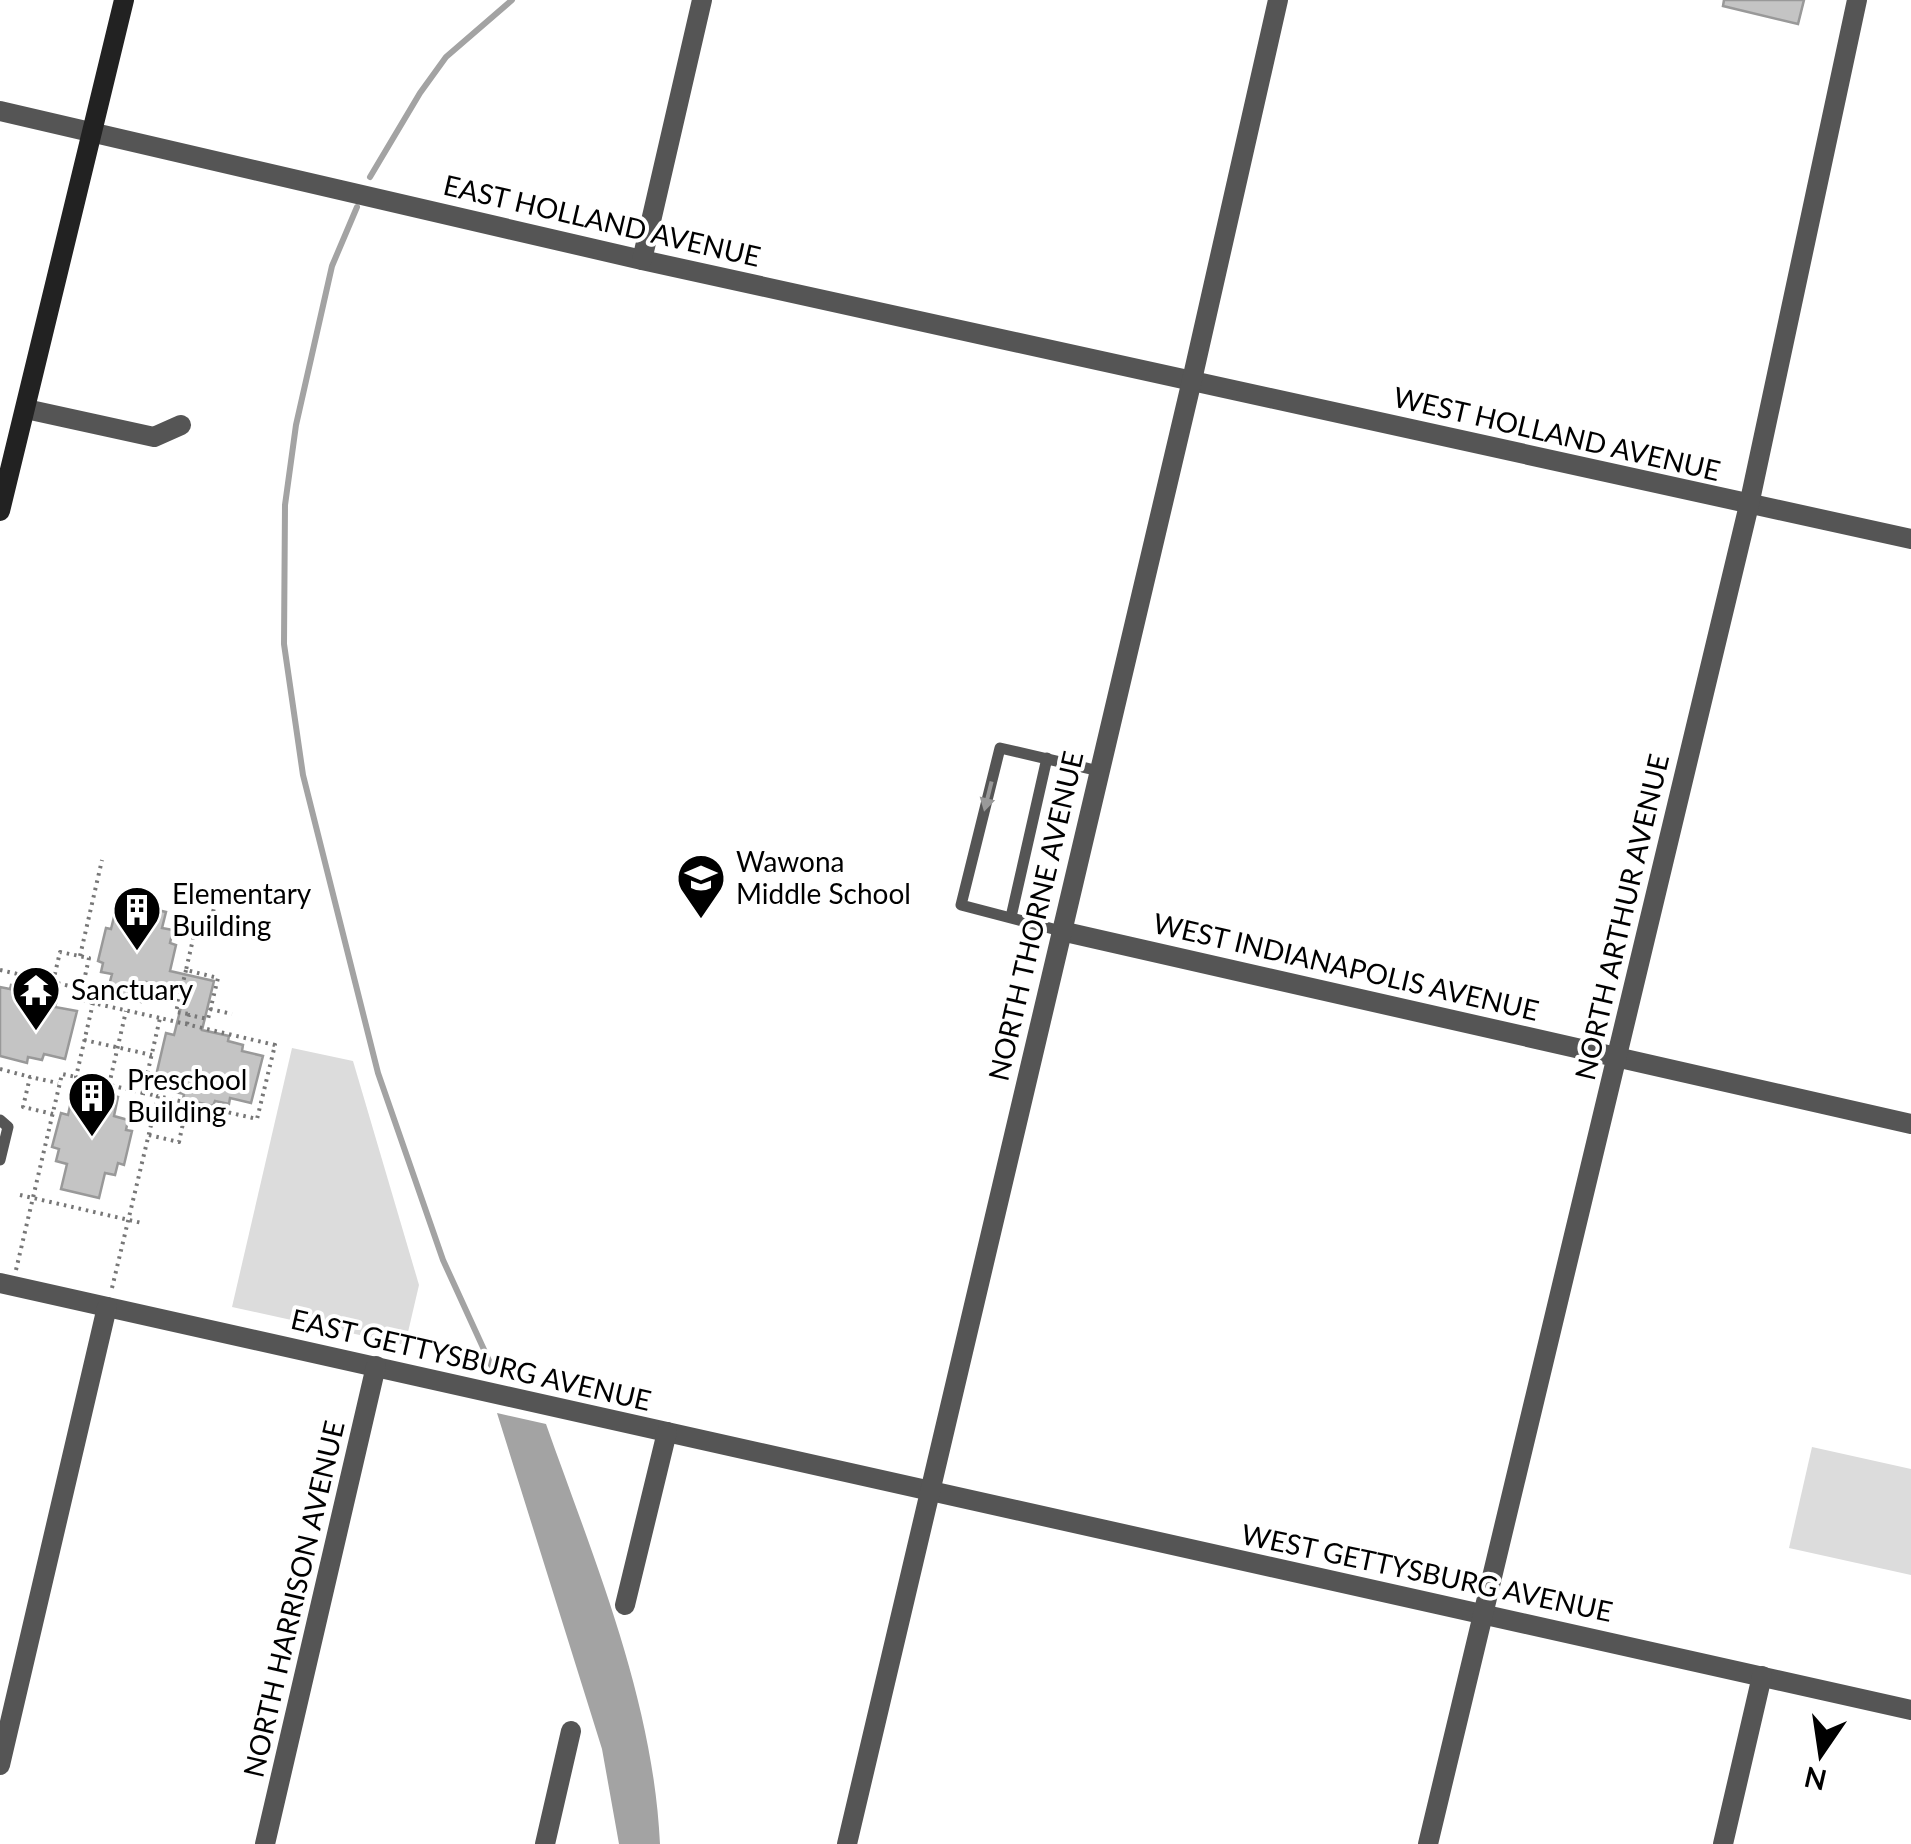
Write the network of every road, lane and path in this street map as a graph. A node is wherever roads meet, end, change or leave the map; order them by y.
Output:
1 (124, 0) edge
2 (702, 0) edge
3 (1278, 0) edge
4 (1857, 0) edge
5 (0, 112) edge
6 (94, 132) junction
7 (642, 260) junction
8 (1192, 380) junction
9 (26, 410) junction
10 (181, 425) dead end
11 (9, 434) edge
12 (6, 462) edge
13 (1748, 505) junction
14 (0, 511) edge
15 (1911, 539) edge
16 (1046, 758) junction
17 (1099, 771) junction
18 (102, 860) dead end
19 (218, 887) dead end
20 (1010, 918) junction
21 (1061, 930) junction
22 (80, 956) junction
23 (0, 970) edge
24 (186, 970) junction
25 (53, 982) junction
26 (82, 989) junction
27 (93, 1003) junction
28 (210, 1009) junction
29 (126, 1010) junction
30 (189, 1014) junction
31 (232, 1014) dead end
32 (160, 1018) junction
33 (187, 1025) junction
34 (84, 1040) junction
35 (117, 1048) junction
36 (152, 1056) junction
37 (1617, 1057) junction
38 (0, 1070) edge
39 (30, 1076) junction
40 (76, 1077) junction
41 (60, 1084) junction
42 (109, 1085) junction
43 (143, 1093) junction
44 (158, 1096) junction
45 (156, 1107) junction
46 (53, 1114) junction
47 (0, 1120) edge
48 (1911, 1124) edge
49 (149, 1136) junction
50 (0, 1160) edge
51 (20, 1195) dead end
52 (33, 1198) junction
53 (129, 1220) junction
54 (142, 1223) dead end
55 (6, 1284) edge
56 (108, 1307) junction
57 (376, 1366) junction
58 (667, 1432) junction
59 (930, 1492) junction
60 (625, 1605) dead end
61 (1481, 1612) junction
62 (1762, 1676) junction
63 (1911, 1710) edge
64 (572, 1731) dead end
65 (0, 1765) edge
66 (265, 1844) edge
67 (545, 1844) edge
68 (847, 1844) edge
69 (1428, 1844) edge
70 (1723, 1844) edge

1 - 6 main road
2 - 7 street
3 - 8 street, NORTH THORNE AVENUE
4 - 13 street, NORTH ARTHUR AVENUE
5 - 6 street, EAST HOLLAND AVENUE
6 - 7 street, EAST HOLLAND AVENUE
6 - 9 main road
7 - 8 street, EAST HOLLAND AVENUE
8 - 13 street, WEST HOLLAND AVENUE
8 - 17 street, NORTH THORNE AVENUE
9 - 10 street
9 - 11 main road
11 - 12 main road
12 - 14 main road
13 - 15 street, WEST HOLLAND AVENUE
13 - 37 street, NORTH ARTHUR AVENUE
16 - 17 lane
16 - 20 lane
16 -> 20 lane
17 - 21 street, NORTH THORNE AVENUE
18 - 22 path
19 - 24 path
20 - 21 lane
21 - 37 street, WEST INDIANAPOLIS AVENUE
21 - 59 street, NORTH THORNE AVENUE
22 - 25 path
22 - 26 path
23 - 25 path
24 - 28 path
24 - 30 path
25 - 26 path
26 - 27 path
27 - 29 path
27 - 34 path
28 - 30 path
28 - 31 path
29 - 32 path
29 - 35 path
30 - 33 path
32 - 33 path
32 - 36 path
33 - 44 path
34 - 35 path
34 - 40 path
35 - 36 path
35 - 42 path
36 - 43 path
37 - 48 street, WEST INDIANAPOLIS AVENUE
37 - 61 street, NORTH ARTHUR AVENUE
38 - 39 path
39 - 41 path
39 - 46 path
40 - 41 path
40 - 42 path
41 - 46 path
42 - 43 path
43 - 44 path
44 - 45 path
45 - 49 path
45 - 49 path
46 - 52 path
47 - 50 lane
49 - 53 path
51 - 52 path
52 - 53 path
52 - 55 path
53 - 54 path
53 - 56 path
55 - 56 street, EAST GETTYSBURG AVENUE
56 - 57 street, EAST GETTYSBURG AVENUE
56 - 65 street
57 - 58 street, EAST GETTYSBURG AVENUE
57 - 66 street, NORTH HARRISON AVENUE
58 - 59 street, EAST GETTYSBURG AVENUE
58 - 60 street
59 - 61 street, WEST GETTYSBURG AVENUE
59 - 68 street, NORTH THORNE AVENUE
61 - 62 street, WEST GETTYSBURG AVENUE
61 - 69 street, NORTH ARTHUR AVENUE
62 - 63 street, WEST GETTYSBURG AVENUE
62 - 70 street
64 - 67 street

